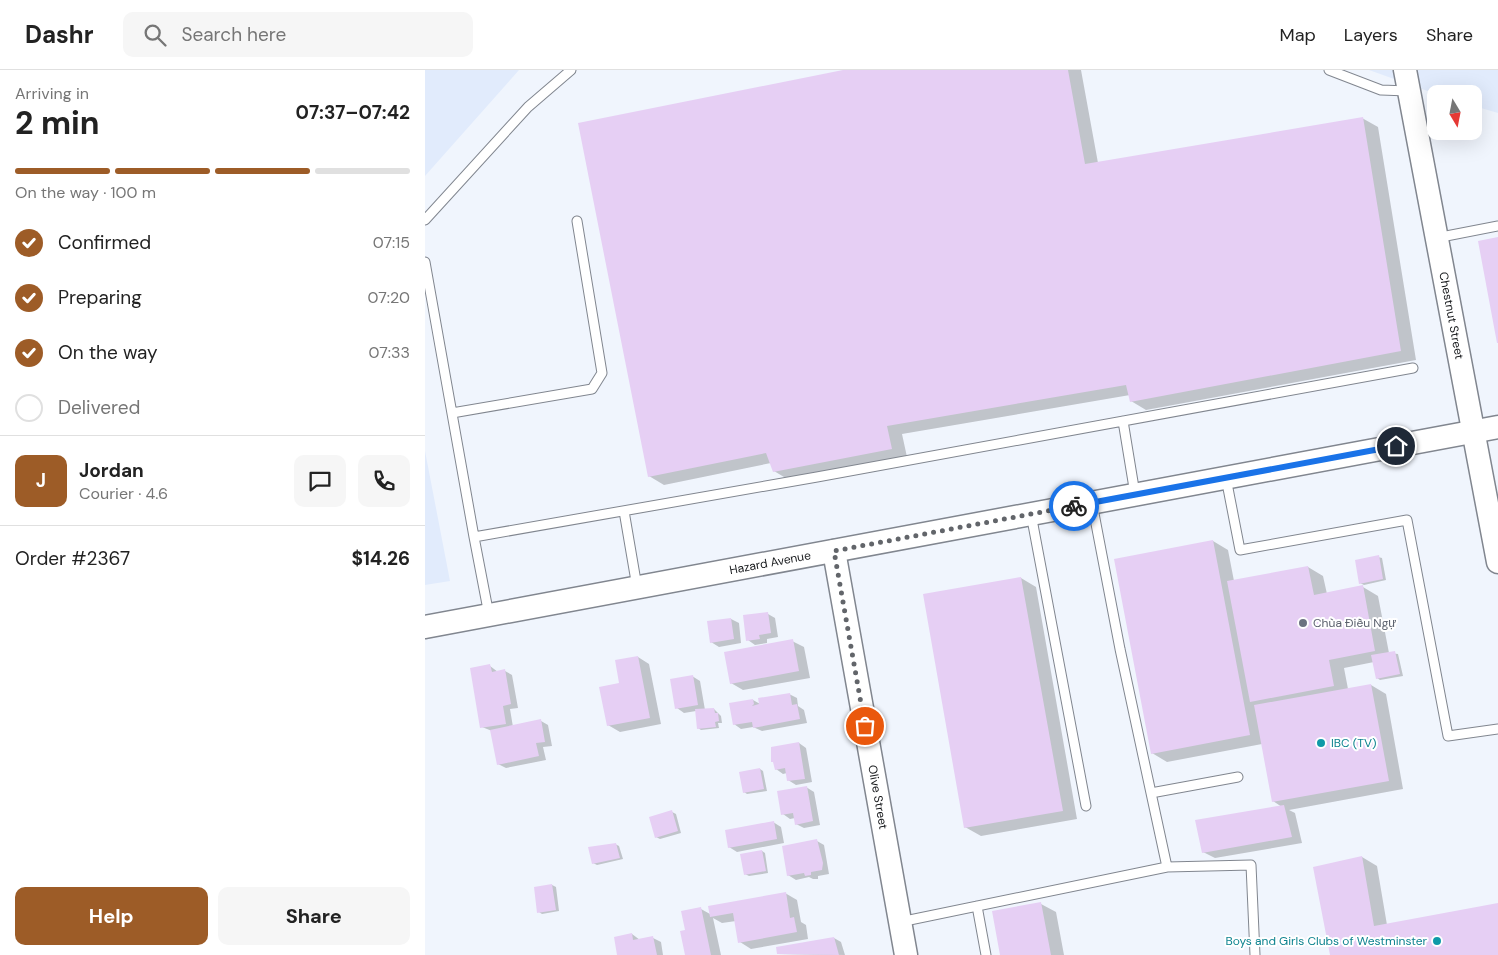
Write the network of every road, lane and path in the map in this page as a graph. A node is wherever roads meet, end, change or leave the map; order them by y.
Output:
1 (571, 70) edge
2 (1329, 70) edge
3 (1407, 81) edge
4 (425, 220) edge
5 (577, 221) dead end
6 (1498, 226) edge
7 (1436, 238) junction
8 (425, 262) edge
9 (1413, 368) dead end
10 (452, 413) junction
11 (1123, 421) junction
12 (1498, 427) edge
13 (1474, 431) junction
14 (1226, 478) junction
15 (1135, 495) junction
16 (1092, 503) junction
17 (624, 511) junction
18 (1031, 514) junction
19 (474, 537) junction
20 (834, 551) junction
21 (1498, 562) edge
22 (637, 588) junction
23 (489, 615) junction
24 (425, 627) edge
25 (1498, 729) edge
26 (1237, 778) dead end
27 (1151, 794) junction
28 (1087, 806) dead end
29 (1167, 867) junction
30 (977, 906) junction
31 (900, 922) junction
32 (906, 955) edge
33 (987, 955) edge
34 (1255, 955) edge

1 - 4 lane
2 - 3 lane
3 - 7 street, Chestnut Street
5 - 10 lane
6 - 7 lane
7 - 13 street, Chestnut Street
8 - 10 lane
9 - 11 lane
10 - 19 lane
11 - 15 lane
11 - 17 lane
12 - 13 street, Hazard Avenue
13 - 14 street, Hazard Avenue
13 - 21 street, Chestnut Street
14 - 15 street, Hazard Avenue
14 - 25 lane
15 - 16 street, Hazard Avenue
16 - 18 street, Hazard Avenue
16 - 27 lane
17 - 19 lane
17 - 22 lane
18 - 20 street, Hazard Avenue
18 - 28 lane
19 - 23 lane
20 - 22 street, Hazard Avenue
20 - 31 street, Olive Street
22 - 23 street, Hazard Avenue
23 - 24 street, Hazard Avenue
26 - 27 lane
27 - 29 lane
29 - 30 lane
29 - 34 lane
30 - 31 lane
30 - 33 lane
31 - 32 street, Olive Street

